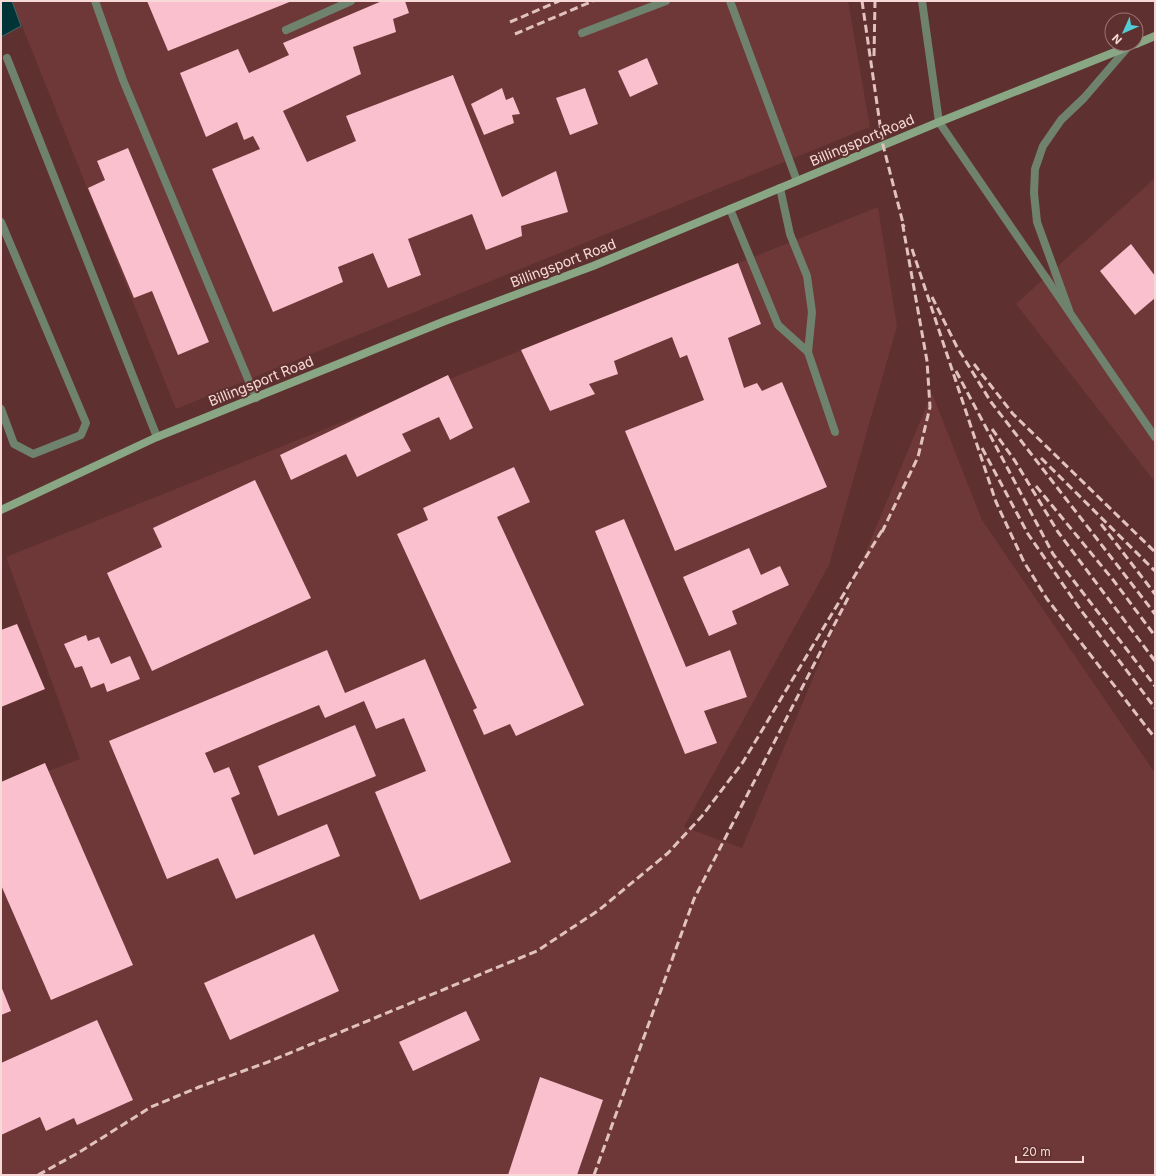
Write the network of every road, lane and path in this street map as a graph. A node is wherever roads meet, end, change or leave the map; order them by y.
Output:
1 (95, 1) edge
2 (351, 1) edge
3 (666, 1) edge
4 (730, 1) edge
5 (922, 1) edge
6 (286, 30) dead end
7 (582, 33) dead end
8 (1155, 36) edge
9 (1144, 40) edge
10 (1115, 52) edge
11 (1127, 52) edge
12 (7, 58) dead end
13 (939, 122) junction
14 (797, 181) junction
15 (780, 188) junction
16 (730, 209) junction
17 (1, 222) edge
18 (1072, 316) junction
19 (808, 352) junction
20 (256, 398) junction
21 (1, 409) edge
22 (835, 432) dead end
23 (157, 437) junction
24 (1155, 437) edge
25 (1, 510) edge

1 - 20 street
2 - 6 street
3 - 7 street
4 - 14 street
5 - 13 street
8 - 9 street, Billingsport Road
10 - 13 street, Billingsport Road
11 - 18 street
12 - 23 street
13 - 14 street, Billingsport Road
13 - 18 street
14 - 15 street, Billingsport Road
15 - 16 street, Billingsport Road
15 - 19 street
16 - 19 street
16 - 20 street, Billingsport Road
17 - 21 street
18 - 24 street
19 - 22 street
20 - 23 street, Billingsport Road
23 - 25 street, Billingsport Road

